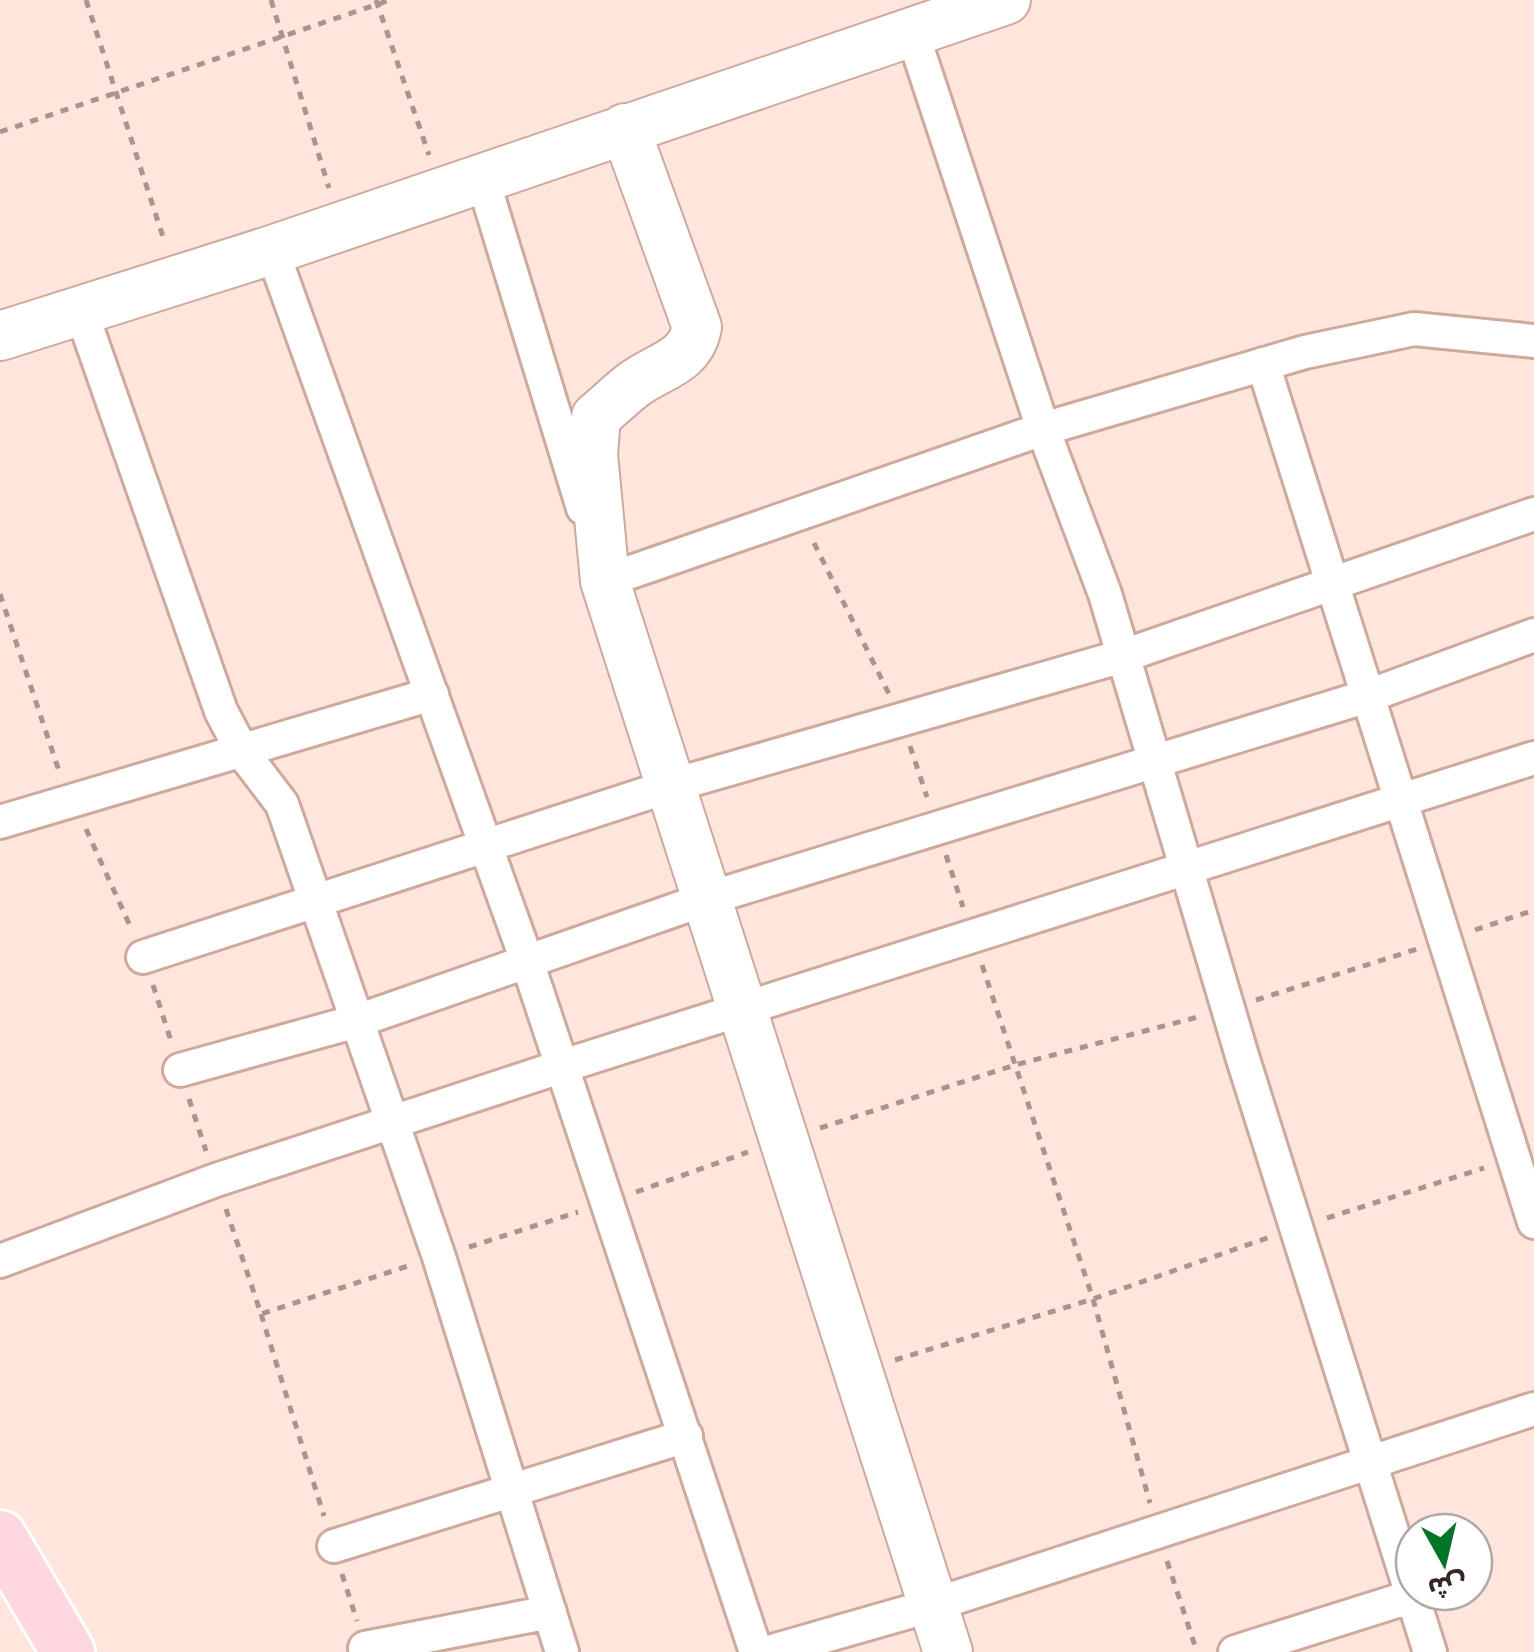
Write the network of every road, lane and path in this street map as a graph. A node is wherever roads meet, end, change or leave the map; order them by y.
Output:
1 (86, 0) edge
2 (271, 0) edge
3 (390, 0) edge
4 (1006, 0) edge
5 (376, 2) edge
6 (912, 32) junction
7 (284, 37) junction
8 (117, 94) junction
9 (625, 128) junction
10 (0, 132) edge
11 (462, 184) junction
12 (340, 226) junction
13 (272, 250) junction
14 (176, 279) junction
15 (81, 312) junction
16 (0, 336) edge
17 (1534, 341) edge
18 (1263, 364) junction
19 (1043, 429) junction
20 (799, 514) junction
21 (1534, 514) edge
22 (605, 581) junction
23 (1332, 582) junction
24 (1534, 635) edge
25 (1124, 656) junction
26 (432, 694) junction
27 (1368, 696) junction
28 (901, 719) junction
29 (242, 753) junction
30 (1534, 758) edge
31 (1155, 762) junction
32 (670, 786) junction
33 (1400, 799) junction
34 (0, 822) edge
35 (937, 829) junction
36 (487, 847) junction
37 (1188, 871) junction
38 (706, 899) junction
39 (316, 901) junction
40 (973, 938) junction
41 (144, 957) dead end
42 (528, 961) junction
43 (741, 1010) junction
44 (357, 1021) junction
45 (563, 1066) junction
46 (180, 1070) dead end
47 (392, 1123) junction
48 (1514, 1158) junction
49 (1534, 1222) edge
50 (1296, 1228) junction
51 (0, 1262) edge
52 (1094, 1299) junction
53 (261, 1314) dead end
54 (857, 1372) junction
55 (1534, 1409) edge
56 (686, 1436) junction
57 (1370, 1460) junction
58 (514, 1493) junction
59 (1157, 1531) junction
60 (1394, 1536) edge
61 (0, 1537) edge
62 (334, 1546) junction
63 (1394, 1602) edge
64 (933, 1605) junction
65 (550, 1612) junction
66 (1418, 1612) edge
67 (366, 1648) joint
68 (68, 1652) edge
69 (562, 1652) edge
70 (756, 1652) edge
71 (769, 1652) edge
72 (948, 1652) edge
73 (1197, 1652) edge
74 (1236, 1652) edge
75 (1430, 1652) edge

1 - 8 path
2 - 7 path
3 - 5 path
4 - 6 street
5 - 7 path
5 - 11 path
6 - 9 street
6 - 19 street
7 - 8 path
7 - 12 path
8 - 10 path
8 - 14 path
9 - 11 street
9 - 22 street
11 - 12 street
11 - 22 street
12 - 13 street
13 - 14 street
13 - 26 street
14 - 15 street
15 - 16 street
15 - 29 street
17 - 18 street
18 - 19 street
18 - 23 street
19 - 20 street
19 - 25 street
20 - 22 street
20 - 28 path
21 - 23 street
22 - 32 street
23 - 25 street
23 - 27 street
24 - 27 street
25 - 28 street
25 - 31 street
26 - 29 street
26 - 36 street
27 - 31 street
27 - 33 street
28 - 32 street
28 - 35 path
29 - 34 street
29 - 39 street
30 - 33 street
31 - 35 street
31 - 37 street
32 - 36 street
32 - 38 street
33 - 37 street
33 - 48 street
35 - 38 street
35 - 40 path
36 - 39 street
36 - 42 street
37 - 40 street
37 - 50 street
38 - 42 street
38 - 43 street
39 - 41 street
39 - 44 street
40 - 43 street
40 - 52 path
42 - 44 street
42 - 45 street
43 - 45 street
43 - 54 street
44 - 46 street
44 - 47 street
45 - 47 street
45 - 56 street
47 - 51 street
47 - 58 street
48 - 49 street
48 - 50 path
50 - 52 path
50 - 57 street
52 - 54 path
52 - 59 path
53 - 62 path
54 - 64 street
55 - 57 street
56 - 58 street
56 - 70 street
57 - 59 street
57 - 60 street
58 - 62 street
58 - 65 street
59 - 64 street
59 - 73 path
61 - 68 main road
62 - 67 path
63 - 74 street
64 - 71 street
64 - 72 street
65 - 67 street
65 - 69 street
66 - 75 street

